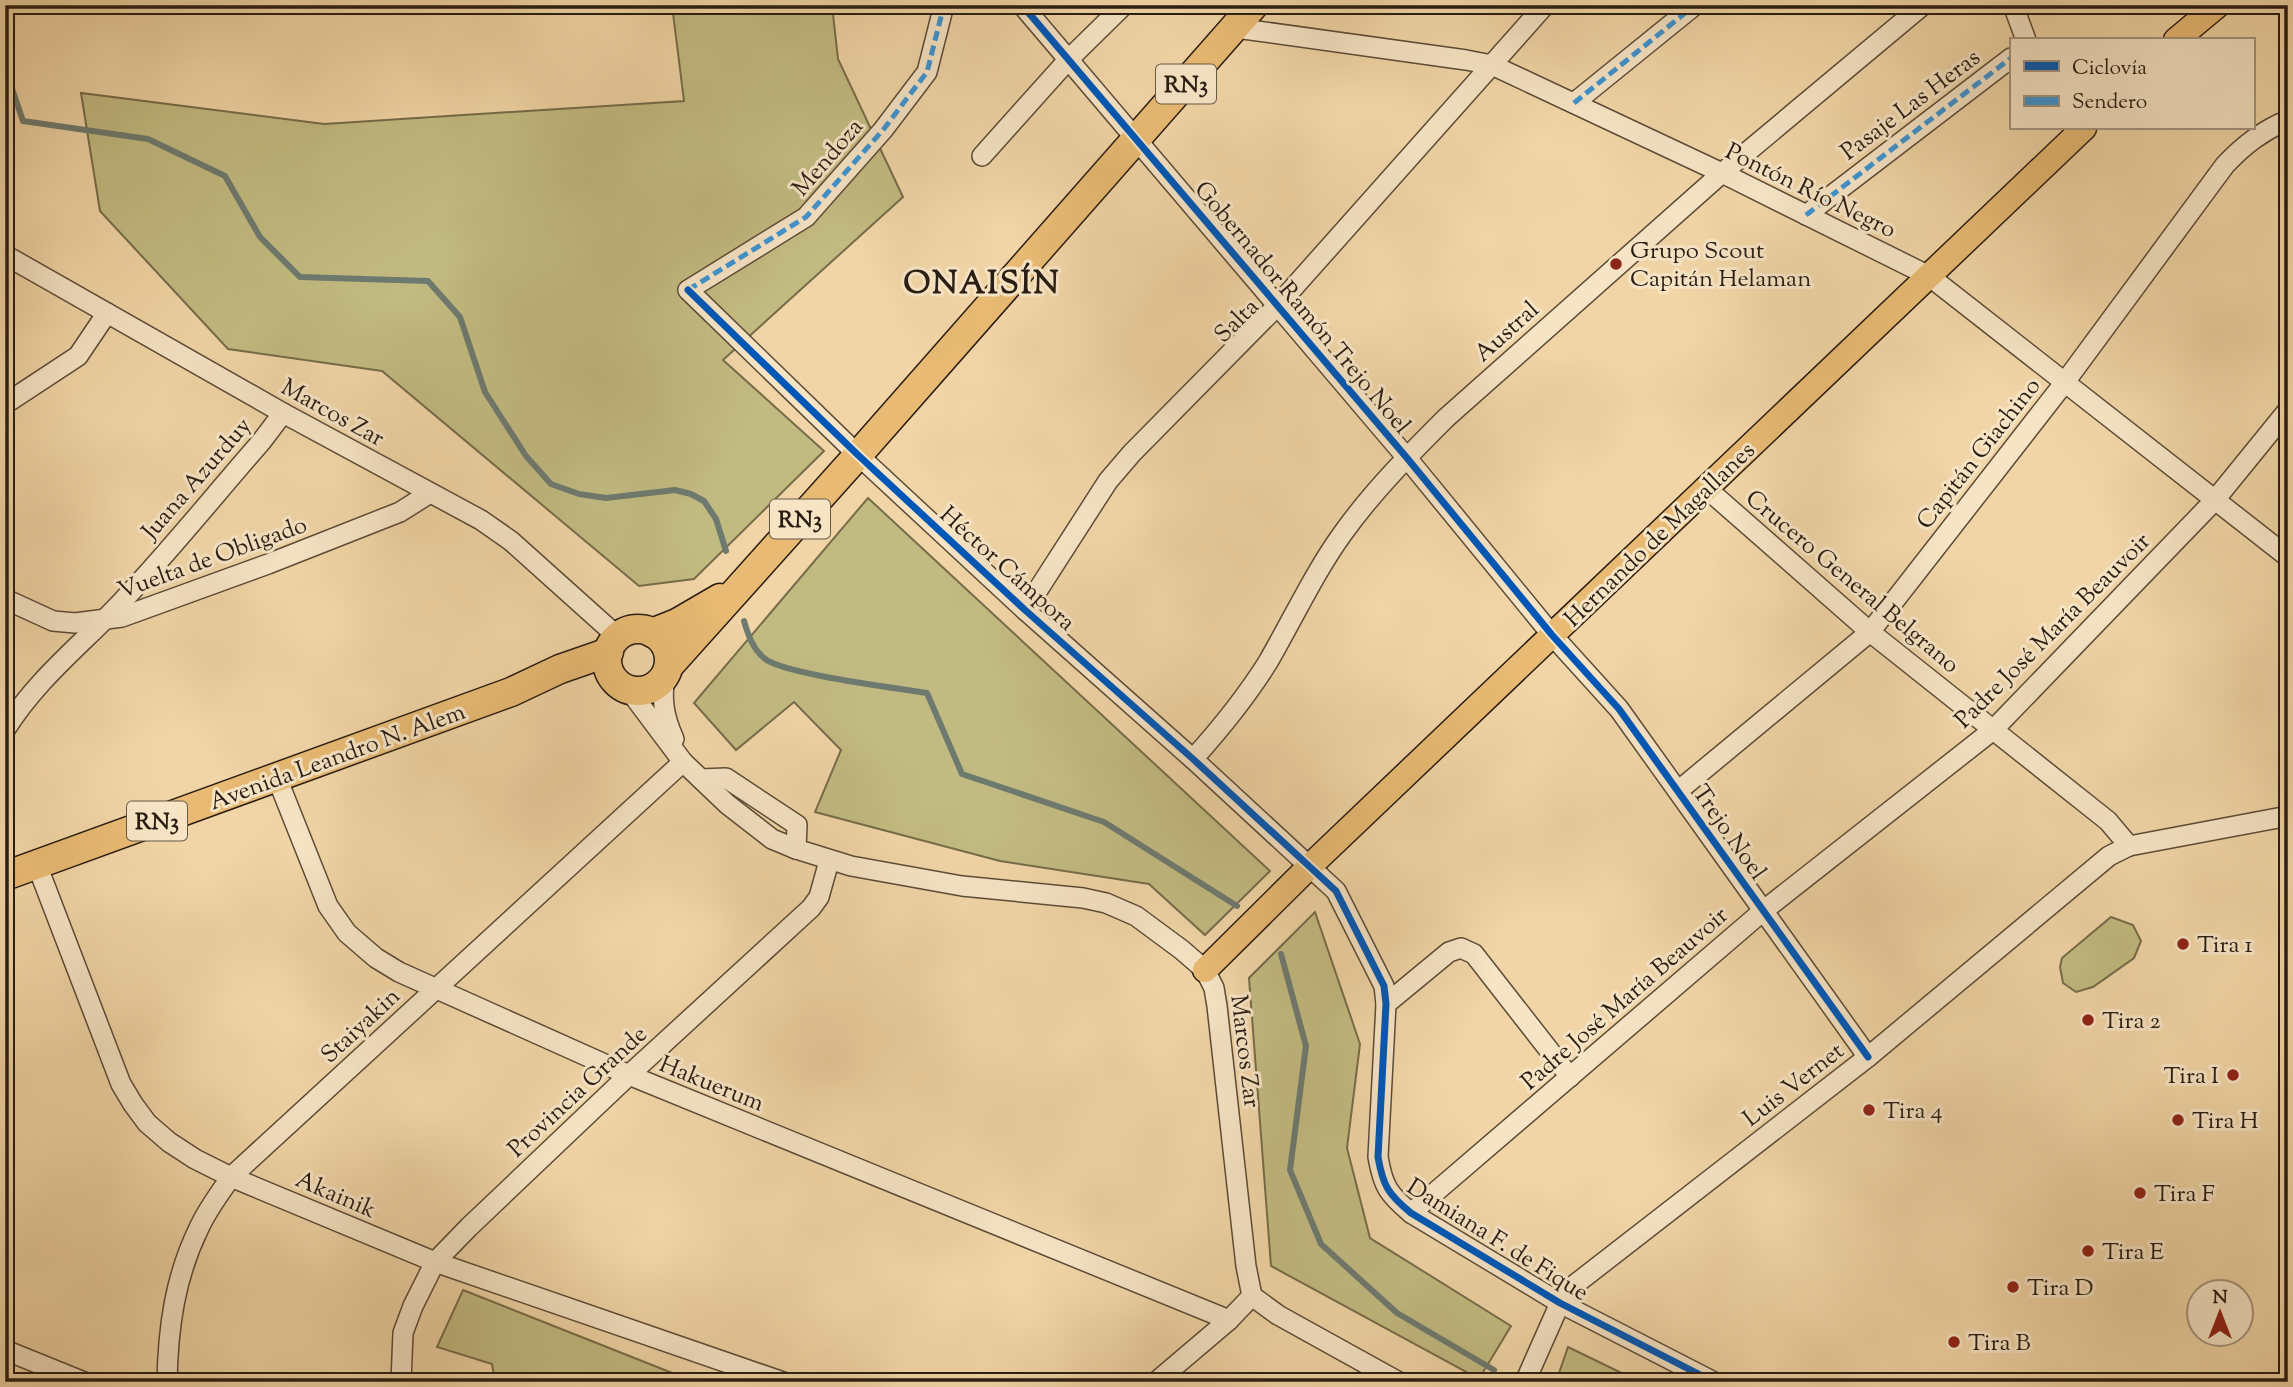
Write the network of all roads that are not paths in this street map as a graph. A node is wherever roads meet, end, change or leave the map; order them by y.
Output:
1 (944, 5) edge
2 (1022, 5) edge
3 (1124, 5) edge
4 (1254, 5) edge
5 (1545, 5) edge
6 (1695, 5) edge
7 (1923, 5) edge
8 (2013, 5) edge
9 (2206, 5) edge
10 (2218, 5) edge
11 (1236, 28) junction
12 (2024, 38) edge
13 (2178, 38) edge
14 (2010, 59) edge
15 (1068, 60) junction
16 (1492, 65) junction
17 (1574, 103) junction
18 (2288, 120) edge
19 (2078, 130) edge
20 (2062, 136) edge
21 (1135, 140) junction
22 (982, 156) dead end
23 (1722, 173) junction
24 (1806, 215) junction
25 (5, 255) edge
26 (1929, 276) junction
27 (688, 290) joint
28 (1278, 305) junction
29 (107, 313) junction
30 (2065, 382) junction
31 (5, 404) edge
32 (2288, 410) edge
33 (283, 413) junction
34 (858, 455) junction
35 (1407, 458) junction
36 (1706, 488) junction
37 (429, 493) junction
38 (2214, 501) junction
39 (2288, 557) edge
40 (742, 582) junction
41 (5, 600) edge
42 (1025, 610) junction
43 (103, 621) junction
44 (652, 632) junction
45 (1870, 632) junction
46 (1552, 635) junction
47 (617, 664) junction
48 (667, 671) junction
49 (5, 730) edge
50 (1993, 730) junction
51 (1193, 759) junction
52 (683, 762) junction
53 (277, 778) junction
54 (1678, 791) junction
55 (2288, 816) edge
56 (2129, 846) junction
57 (829, 861) junction
58 (37, 864) junction
59 (1310, 866) junction
60 (5, 876) edge
61 (1763, 911) junction
62 (1205, 970) junction
63 (436, 989) junction
64 (1386, 1004) junction
65 (1868, 1057) junction
66 (629, 1075) junction
67 (1570, 1077) junction
68 (231, 1177) junction
69 (1411, 1213) junction
70 (435, 1262) junction
71 (1252, 1296) junction
72 (1560, 1303) junction
73 (1228, 1320) junction
74 (5, 1350) edge
75 (84, 1382) edge
76 (167, 1382) edge
77 (401, 1382) edge
78 (783, 1382) edge
79 (1156, 1382) edge
80 (1399, 1382) edge
81 (1525, 1382) edge
82 (1714, 1382) edge

1 - 27 street, Mendoza
2 - 15 street, Gobernador Ramón Trejo Noel
3 - 15 street
4 - 11 highway, Avenida Leandro N. Alem / RN3
5 - 16 street, Salta
6 - 17 street
7 - 23 street, Austral
8 - 12 street
9 - 13 main road
10 - 13 main road
11 - 16 street, Pontón Río Negro
11 - 21 highway, Avenida Leandro N. Alem / RN3
14 - 24 street, Pasaje Las Heras
15 - 21 street, Gobernador Ramón Trejo Noel
15 - 22 street
16 - 17 street, Pontón Río Negro
16 - 28 street, Salta
17 - 23 street, Pontón Río Negro
18 - 30 street, Capitán Giachino
19 - 20 main road, Hernando de Magallanes
20 - 26 main road, Hernando de Magallanes
21 - 28 street, Gobernador Ramón Trejo Noel
21 - 34 highway, Avenida Leandro N. Alem / RN3
23 - 24 street, Pontón Río Negro
23 - 35 street, Austral
24 - 26 street, Pontón Río Negro
25 - 29 street, Marcos Zar
26 - 30 street, Pontón Río Negro
26 - 36 main road, Hernando de Magallanes
27 - 34 street, Héctor Cámpora
28 - 35 street, Gobernador Ramón Trejo Noel
28 - 42 street, Salta
29 - 31 street
29 - 33 street, Marcos Zar
30 - 38 street, Pontón Río Negro
30 - 45 street, Capitán Giachino
32 - 38 street, Padre José María Beauvoir
33 - 37 street, Marcos Zar
33 - 43 street, Juana Azurduy
34 - 40 highway, Avenida Leandro N. Alem / RN3
34 - 42 street, Héctor Cámpora
35 - 46 street, Gobernador Ramón Trejo Noel
35 - 51 street, Austral
36 - 45 street, Crucero General Belgrano
36 - 46 main road, Hernando de Magallanes
37 - 43 street, Vuelta de Obligado
37 - 47 street, Marcos Zar
38 - 39 street, Pontón Río Negro
38 - 50 street, Padre José María Beauvoir
40 - 44 highway, Avenida Leandro N. Alem / RN3
40 - 48 highway, Avenida Leandro N. Alem / RN3
41 - 43 street, Vuelta de Obligado
42 - 51 street, Héctor Cámpora
43 - 49 street, Juana Azurduy
44 - 47 highway, Avenida Leandro N. Alem / RN3
44 - 48 highway
45 - 50 street, Crucero General Belgrano
45 - 54 street, Capitán Giachino
46 - 54 street, Trejo Noel
46 - 59 main road, Hernando de Magallanes
47 - 48 highway, Avenida Leandro N. Alem / RN3
47 - 52 street, Marcos Zar
47 - 53 highway, Avenida Leandro N. Alem / RN3
48 - 52 street, Marcos Zar
50 - 56 street, Crucero General Belgrano
50 - 61 street, Padre José María Beauvoir
51 - 59 street, Héctor Cámpora
52 - 57 street, Marcos Zar
52 - 63 street, Staiyakin
53 - 58 highway, Avenida Leandro N. Alem / RN3
53 - 63 street, Hakuerum
54 - 61 street, Trejo Noel
55 - 56 street, Luis Vernet
56 - 65 street, Luis Vernet
57 - 62 street, Marcos Zar
57 - 66 street, Provincia Grande
58 - 60 highway, Avenida Leandro N. Alem / RN3
58 - 68 street, Akainik
59 - 62 main road, Hernando de Magallanes
59 - 64 street, Damiana F. de Fique
61 - 65 street, Trejo Noel
61 - 67 street, Padre José María Beauvoir
62 - 71 street, Marcos Zar
63 - 66 street, Hakuerum
63 - 68 street, Staiyakin
64 - 67 street
64 - 69 street, Damiana F. de Fique
65 - 72 street, Luis Vernet
66 - 70 street, Provincia Grande
66 - 73 street, Hakuerum
67 - 69 street, Padre José María Beauvoir
68 - 70 street, Akainik
68 - 76 street, Staiyakin
69 - 72 street, Damiana F. de Fique
70 - 77 street, Provincia Grande
70 - 78 street, Akainik
71 - 73 street
71 - 80 street
72 - 81 street, Luis Vernet
72 - 82 street, Damiana F. de Fique
73 - 79 street
74 - 75 street

